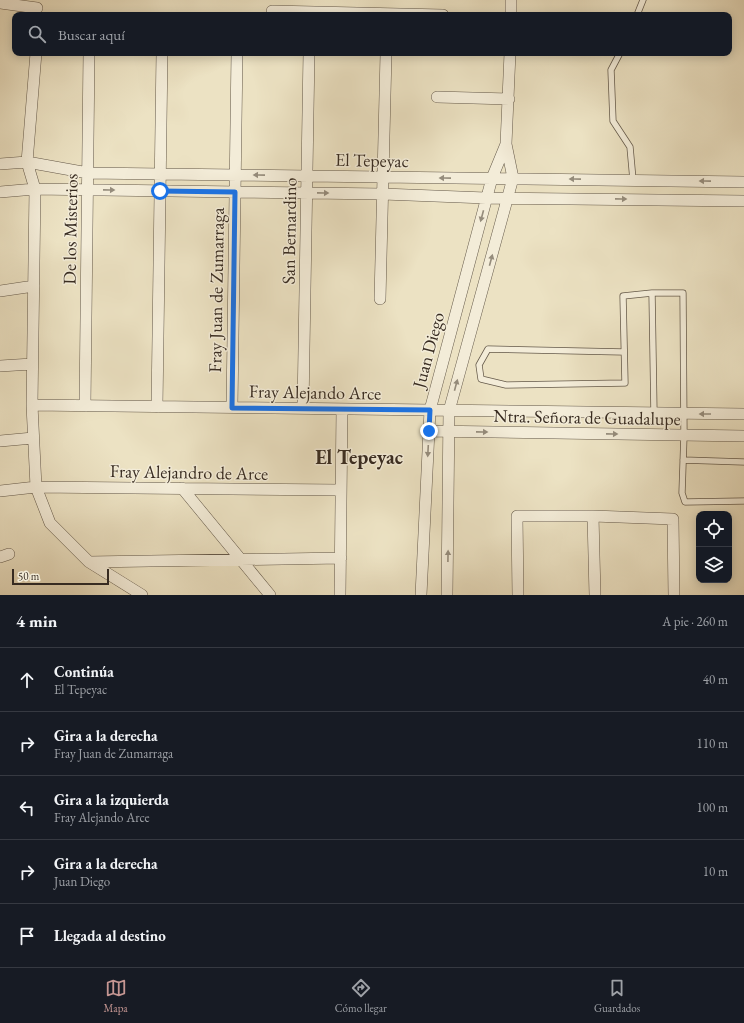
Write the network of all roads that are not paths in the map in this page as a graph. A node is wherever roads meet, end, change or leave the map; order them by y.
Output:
1 (511, 0) edge
2 (643, 0) edge
3 (0, 3) edge
4 (37, 8) edge
5 (272, 11) dead end
6 (315, 12) edge
7 (510, 12) edge
8 (638, 12) edge
9 (36, 56) edge
10 (89, 56) edge
11 (162, 56) edge
12 (236, 56) edge
13 (309, 56) edge
14 (386, 56) edge
15 (510, 56) edge
16 (618, 56) edge
17 (437, 97) dead end
18 (509, 99) junction
19 (506, 144) junction
20 (27, 162) junction
21 (0, 164) edge
22 (88, 173) junction
23 (160, 174) junction
24 (235, 175) junction
25 (307, 176) junction
26 (383, 177) junction
27 (492, 178) junction
28 (513, 178) junction
29 (633, 180) junction
30 (744, 182) edge
31 (35, 189) junction
32 (88, 190) junction
33 (160, 191) junction
34 (0, 192) edge
35 (235, 192) junction
36 (307, 193) junction
37 (383, 194) junction
38 (486, 198) junction
39 (508, 198) junction
40 (744, 201) edge
41 (34, 286) junction
42 (0, 291) edge
43 (652, 293) junction
44 (380, 300) dead end
45 (624, 352) junction
46 (32, 364) junction
47 (0, 366) edge
48 (32, 405) junction
49 (85, 406) junction
50 (157, 407) junction
51 (232, 408) junction
52 (303, 408) junction
53 (342, 409) junction
54 (430, 410) junction
55 (449, 411) junction
56 (654, 413) junction
57 (684, 414) junction
58 (744, 414) edge
59 (429, 431) junction
60 (449, 432) junction
61 (684, 435) junction
62 (744, 436) edge
63 (32, 438) junction
64 (0, 441) edge
65 (683, 460) junction
66 (744, 462) edge
67 (36, 487) junction
68 (182, 488) junction
69 (341, 490) junction
70 (0, 491) edge
71 (744, 502) edge
72 (593, 516) junction
73 (341, 558) junction
74 (240, 559) junction
75 (89, 562) junction
76 (142, 595) edge
77 (270, 595) edge
78 (340, 595) edge
79 (421, 595) edge
80 (447, 595) edge
81 (518, 595) edge
82 (595, 595) edge
83 (674, 595) edge

1 - 7 street
2 - 8 lane
3 - 4 street
5 - 6 street
9 - 20 street
10 - 22 street, De los Misterios
11 - 23 street
12 - 24 street, Fray Juan de Zumarraga
13 - 25 street, San Bernardino
14 - 26 street
15 - 18 street, Juan Diego
16 - 29 lane
17 - 18 street
18 - 19 street, Juan Diego
19 - 27 street, Juan Diego
19 - 28 street, Juan Diego
20 - 21 street, El Tepeyac
20 - 22 street, El Tepeyac
20 - 31 street
22 - 23 street, El Tepeyac
22 - 32 street, De los Misterios
23 - 24 street, El Tepeyac
23 - 33 street
25 -> 24 street, El Tepeyac
24 - 35 street, Fray Juan de Zumarraga
25 - 26 street, El Tepeyac
25 - 36 street, San Bernardino
27 -> 26 street, El Tepeyac
26 - 37 street
27 - 28 street, El Tepeyac
27 - 38 street, Juan Diego
29 -> 28 street, El Tepeyac
28 - 39 street, Juan Diego
30 -> 29 street, El Tepeyac
31 - 32 street, El Tepeyac
31 - 34 street, El Tepeyac
31 - 41 street
32 -> 33 street, El Tepeyac
32 - 49 street, De los Misterios
33 - 35 street, El Tepeyac
33 - 50 street
35 - 36 street, El Tepeyac
35 - 51 street, Fray Juan de Zumarraga
36 -> 37 street, El Tepeyac
36 - 52 street, San Bernardino
37 - 38 street, El Tepeyac
37 - 44 street
38 - 39 street, El Tepeyac
38 -> 54 street, Juan Diego
39 -> 40 street, El Tepeyac
55 -> 39 street, Juan Diego
41 - 42 street
41 - 46 street
43 - 45 lane
43 - 56 lane
43 - 57 lane
45 - 45 lane
46 - 47 street
46 - 48 street
48 - 49 street, Fray Alejando Arce
48 - 63 street
49 - 50 street, Fray Alejando Arce
50 - 51 street, Fray Alejando Arce
51 - 52 street, Fray Alejando Arce
52 - 53 street, Fray Alejando Arce
53 - 54 street, Fray Alejando Arce
53 - 69 street
54 - 55 street, Ntra. Señora de Guadalupe
54 - 59 street, Juan Diego
55 - 56 street, Ntra. Señora de Guadalupe
55 - 60 street, Juan Diego
56 - 57 street, Ntra. Señora de Guadalupe
58 -> 57 street, Ntra. Señora de Guadalupe
57 - 61 lane
59 - 60 street, Ntra. Señora de Guadalupe
59 -> 79 street, Juan Diego
60 -> 61 street, Ntra. Señora de Guadalupe
80 -> 60 street, Juan Diego
61 - 62 street, Ntra. Señora de Guadalupe
61 - 65 lane
63 - 64 street
63 - 67 street
65 - 66 lane
65 - 71 lane
67 - 68 street, Fray Alejandro de Arce
67 - 70 street, Fray Alejandro de Arce
67 - 75 street
68 - 69 street, Fray Alejandro de Arce
68 - 74 street
69 - 73 street
72 - 81 street
72 - 82 street
72 - 83 street
73 - 74 street
73 - 78 street
74 - 75 street
74 - 77 street
75 - 76 street

